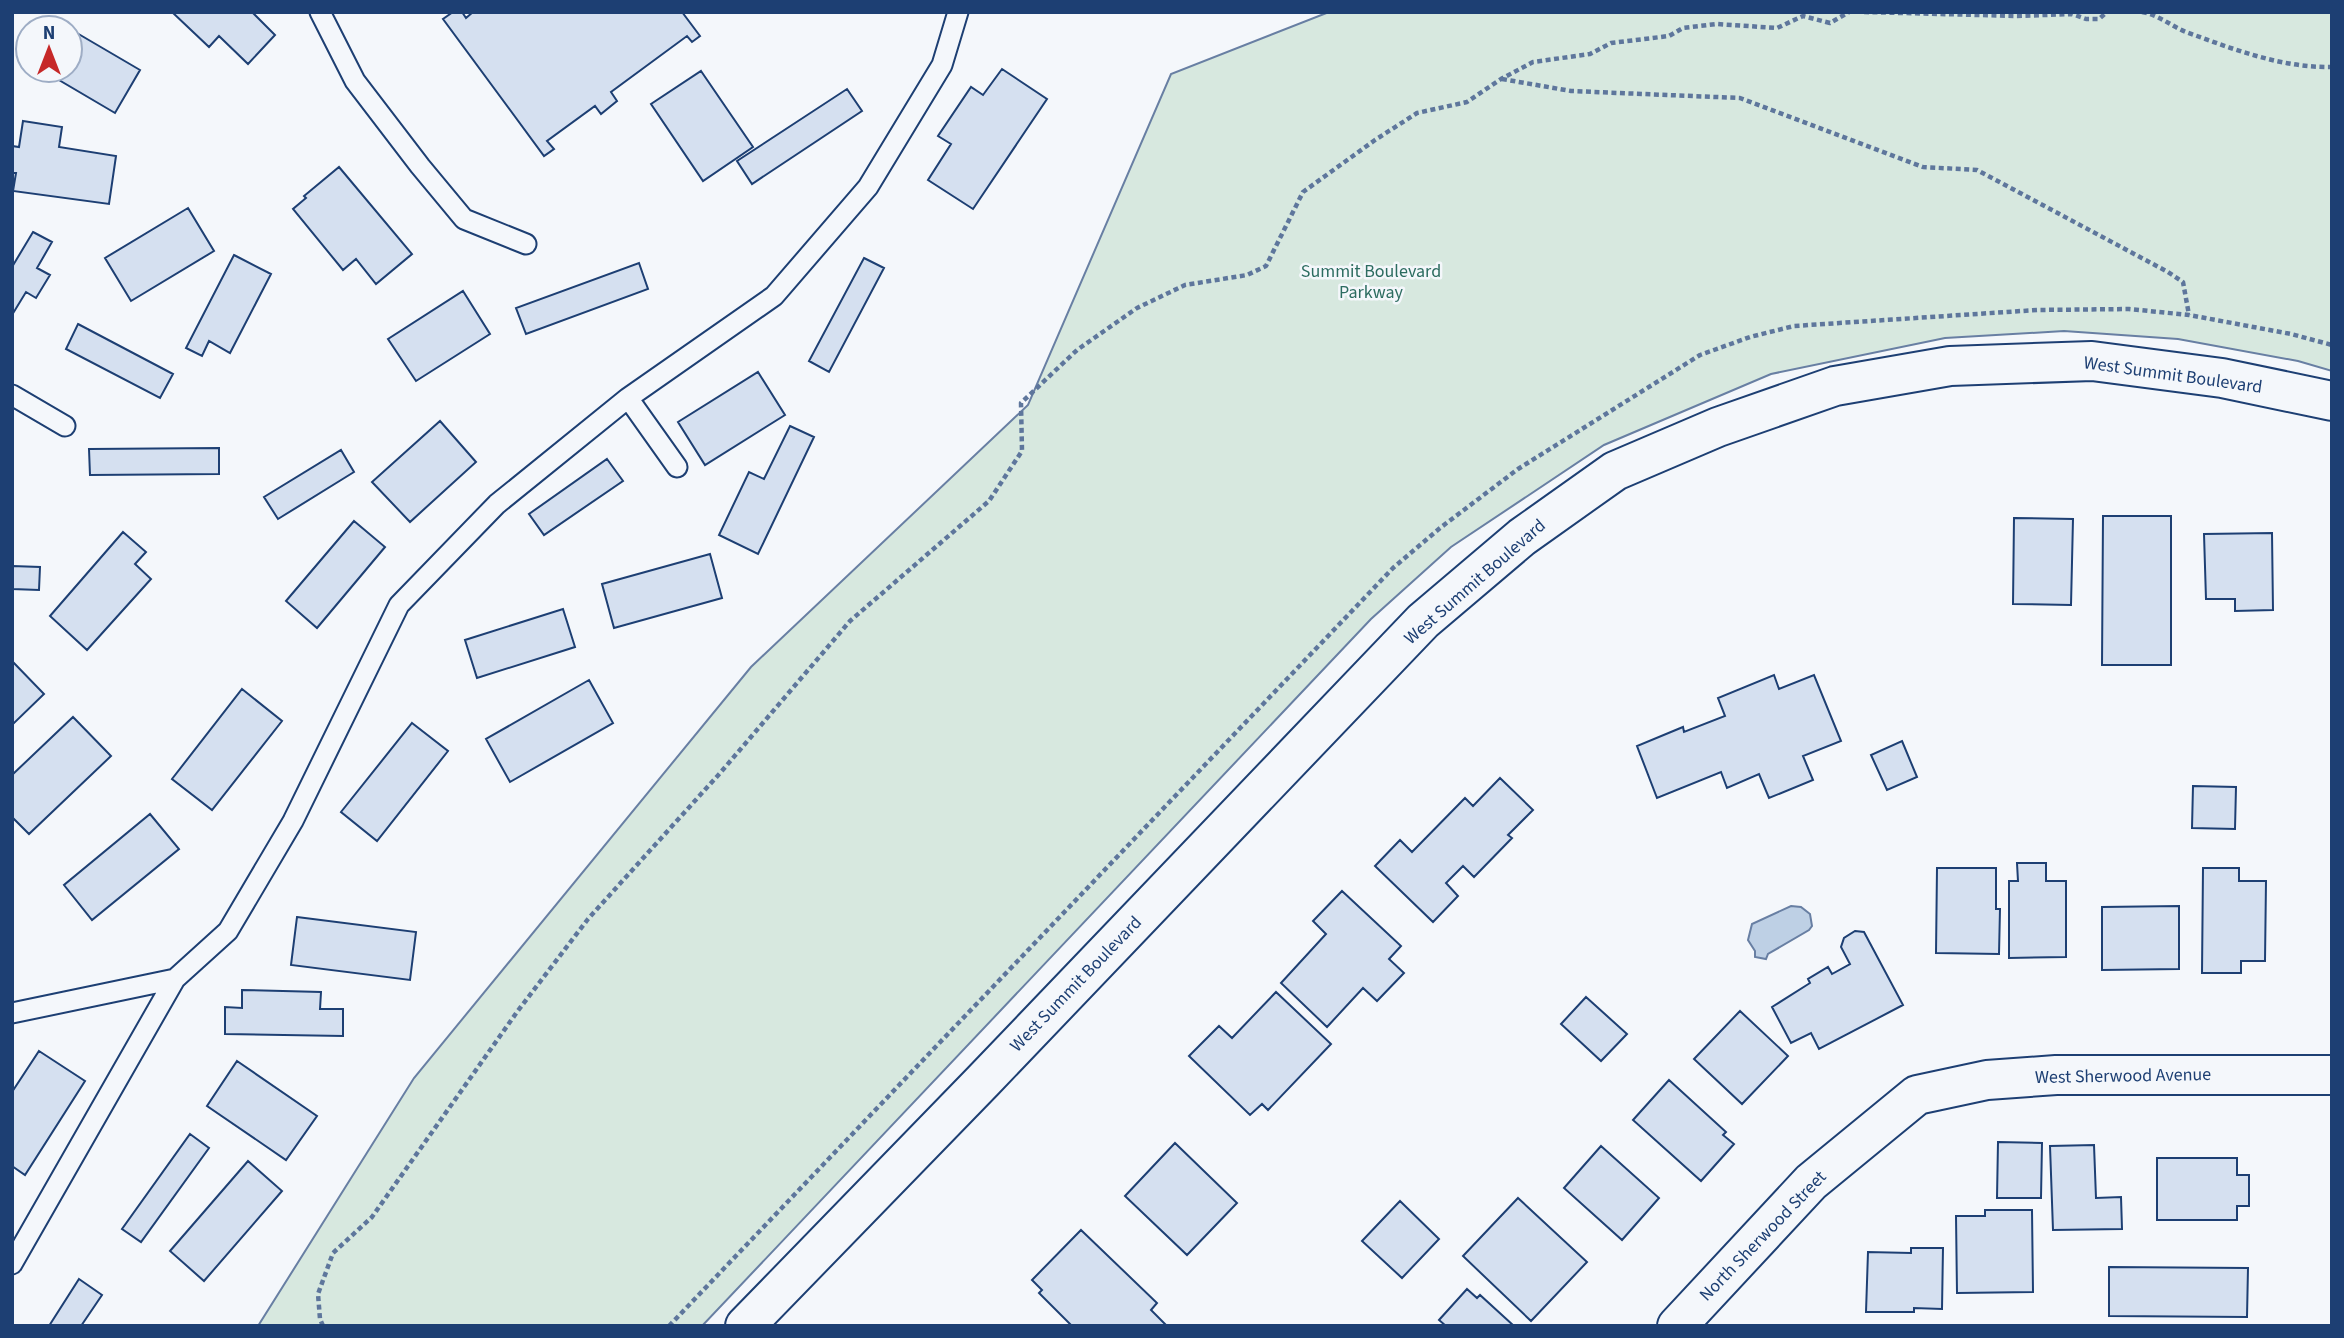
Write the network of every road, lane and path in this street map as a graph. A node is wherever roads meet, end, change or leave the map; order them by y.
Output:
1 (320, 12) edge
2 (958, 12) edge
3 (1849, 12) edge
4 (1864, 12) edge
5 (2107, 12) edge
6 (2142, 12) edge
7 (2332, 67) edge
8 (1501, 79) junction
9 (526, 244) dead end
10 (2189, 315) dead end
11 (12, 396) edge
12 (628, 398) junction
13 (2332, 401) edge
14 (65, 426) dead end
15 (677, 467) dead end
16 (175, 979) junction
17 (12, 1013) edge
18 (2332, 1075) edge
19 (1917, 1095) joint
20 (12, 1264) edge
21 (323, 1326) edge
22 (745, 1326) edge
23 (1677, 1326) edge

1 - 9 lane
2 - 12 lane
3 - 8 path
4 - 5 path
6 - 7 path
8 - 10 path
8 - 21 path
11 - 14 lane
12 - 15 lane
12 - 16 lane
13 - 22 street, West Summit Boulevard
16 - 17 lane
16 - 20 lane
18 - 19 street, West Sherwood Avenue
19 - 23 street, North Sherwood Street

